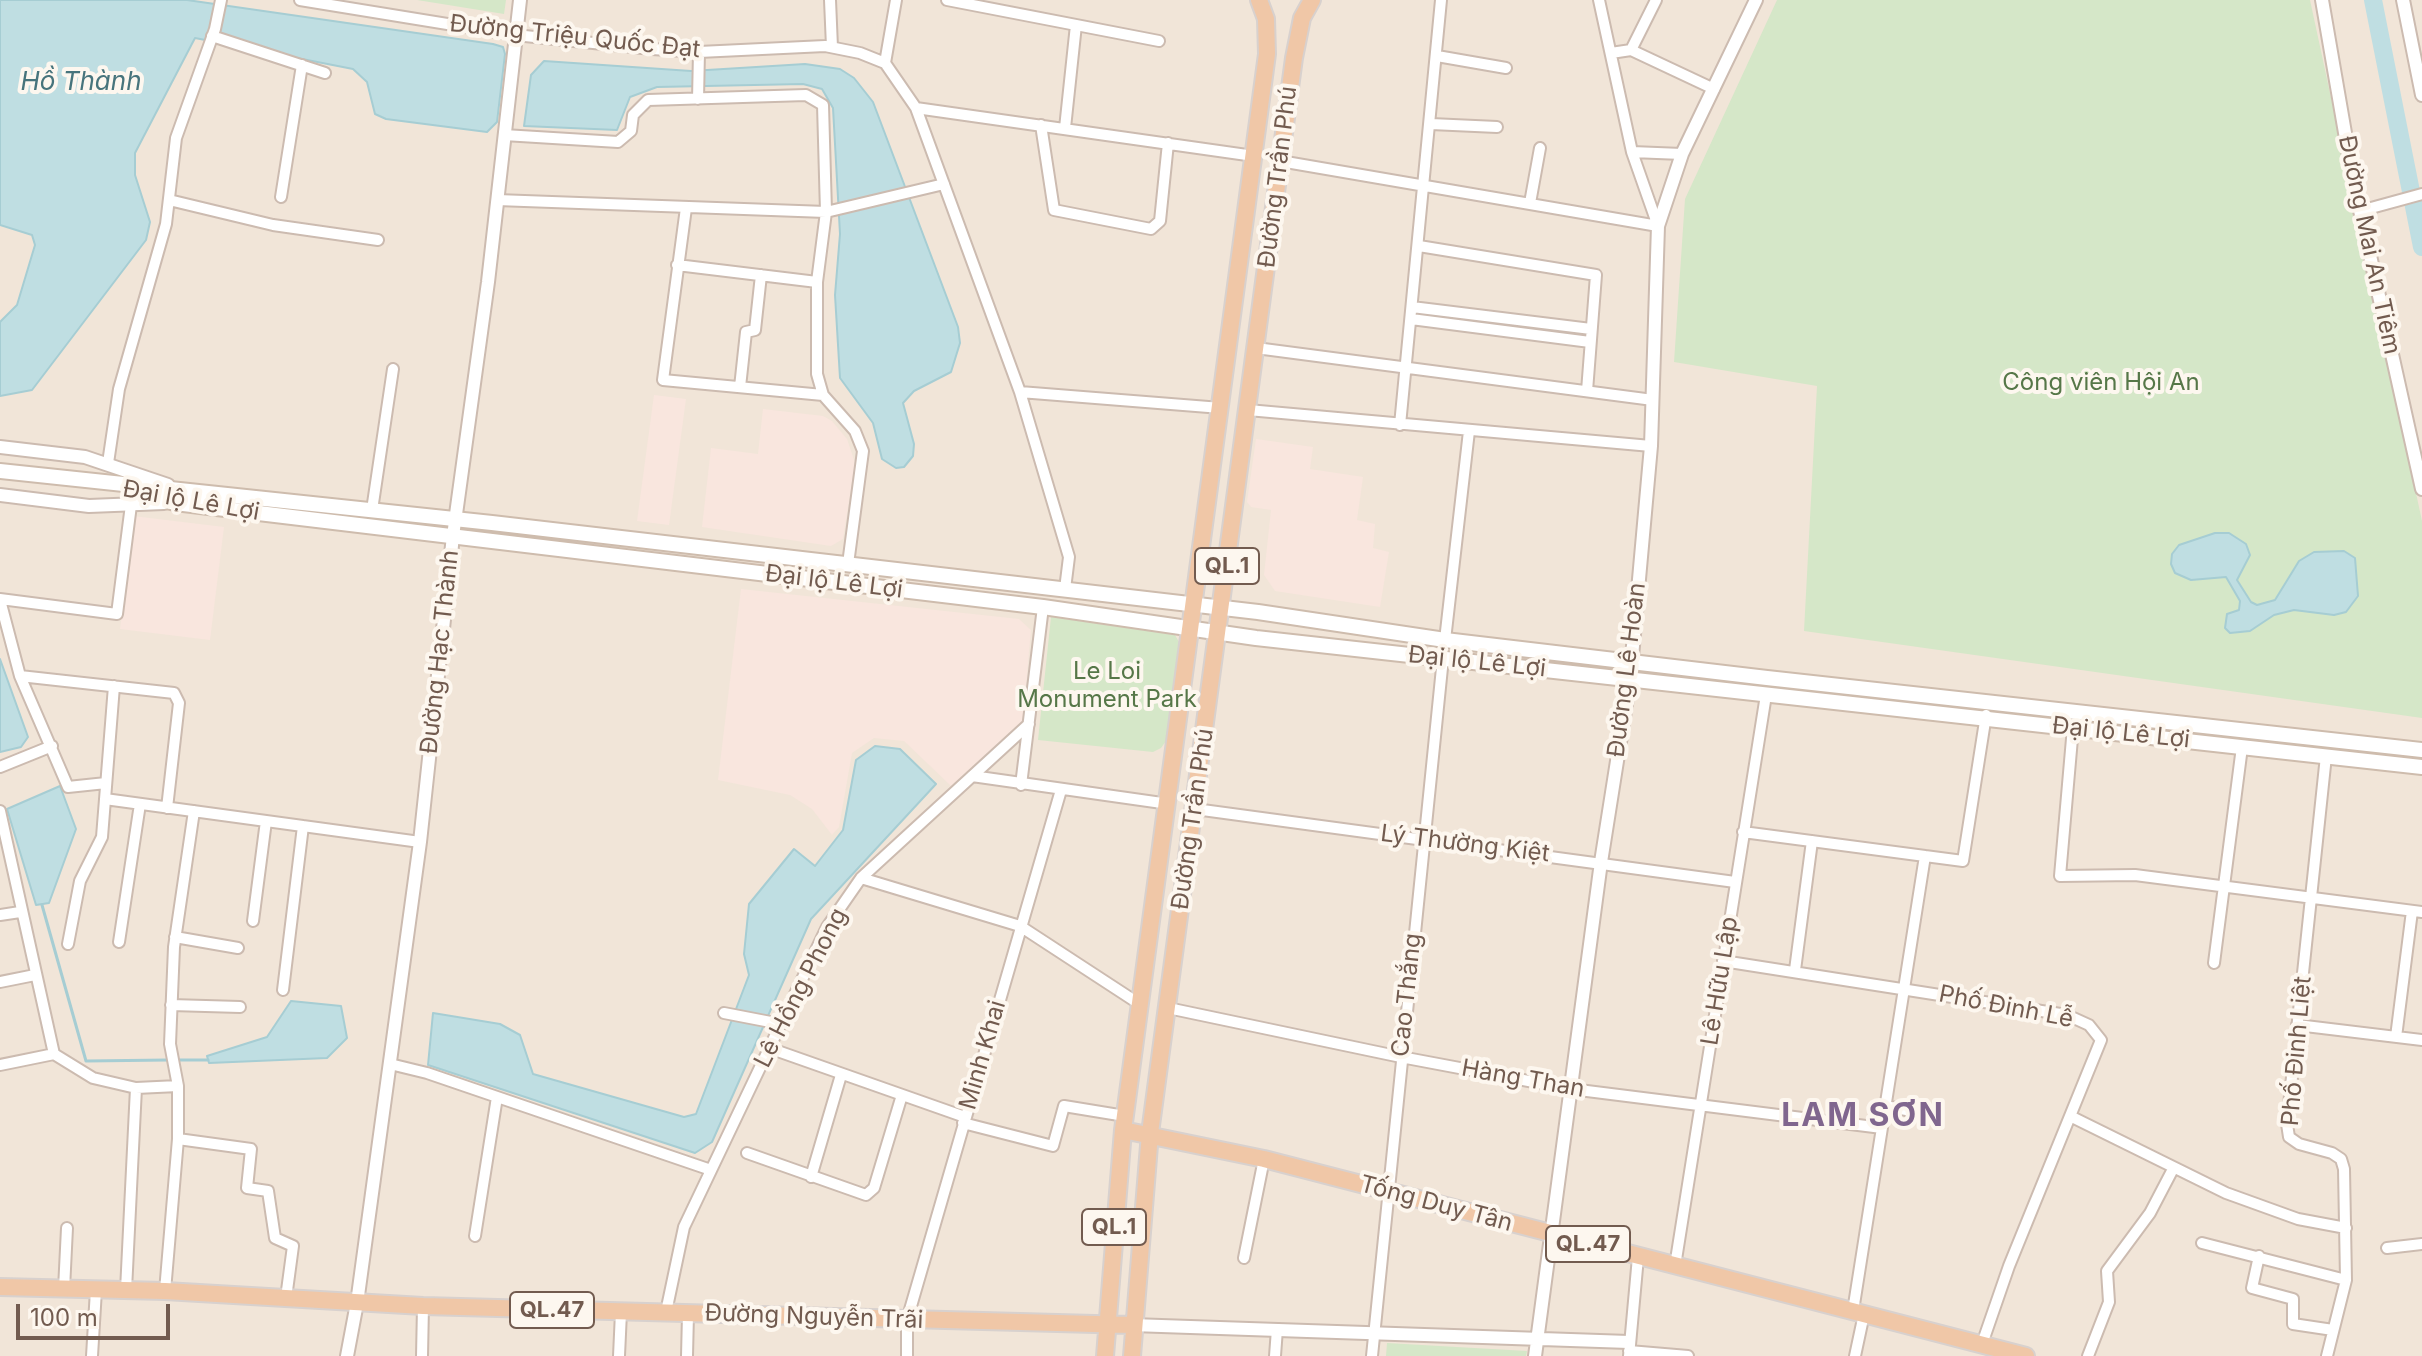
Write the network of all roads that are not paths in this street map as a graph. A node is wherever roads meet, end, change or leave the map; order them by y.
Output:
1 (221, 0) edge
2 (300, 0) edge
3 (520, 0) edge
4 (830, 0) edge
5 (896, 0) edge
6 (947, 0) edge
7 (1259, 0) edge
8 (1312, 0) edge
9 (1441, 0) edge
10 (1599, 0) edge
11 (1656, 0) edge
12 (1756, 0) edge
13 (2322, 0) edge
14 (2403, 0) edge
15 (364, 5) edge
16 (1076, 25) junction
17 (214, 33) junction
18 (515, 35) junction
19 (1159, 41) dead end
20 (832, 47) junction
21 (1631, 50) junction
22 (1611, 53) junction
23 (1437, 56) junction
24 (699, 58) junction
25 (885, 63) junction
26 (302, 65) junction
27 (1506, 68) dead end
28 (325, 73) dead end
29 (2420, 74) edge
30 (1714, 89) junction
31 (2422, 95) edge
32 (698, 99) junction
33 (916, 108) junction
34 (1431, 124) junction
35 (1041, 125) junction
36 (1497, 127) dead end
37 (1065, 128) junction
38 (504, 135) junction
39 (1168, 143) junction
40 (1540, 148) dead end
41 (1632, 152) junction
42 (1682, 154) junction
43 (1254, 156) junction
44 (1280, 161) junction
45 (944, 184) junction
46 (1426, 185) junction
47 (2422, 194) edge
48 (281, 197) dead end
49 (169, 200) junction
50 (497, 200) junction
51 (1530, 203) junction
52 (686, 208) junction
53 (2360, 211) junction
54 (826, 212) junction
55 (1658, 226) junction
56 (378, 240) dead end
57 (1419, 246) junction
58 (677, 265) junction
59 (761, 275) junction
60 (1238, 281) junction
61 (817, 282) junction
62 (1264, 285) junction
63 (1412, 313) junction
64 (1591, 329) junction
65 (1590, 342) junction
66 (1256, 348) junction
67 (1406, 368) junction
68 (393, 369) dead end
69 (740, 387) junction
70 (1587, 391) junction
71 (1020, 392) junction
72 (823, 395) junction
73 (1653, 400) junction
74 (1221, 408) junction
75 (1248, 410) junction
76 (1400, 425) junction
77 (1469, 431) junction
78 (1651, 446) junction
79 (0, 447) edge
80 (108, 463) junction
81 (0, 471) edge
82 (2422, 489) edge
83 (0, 495) edge
84 (177, 496) junction
85 (131, 505) junction
86 (372, 510) junction
87 (455, 519) junction
88 (453, 536) junction
89 (763, 554) junction
90 (848, 564) junction
91 (762, 573) junction
92 (1065, 589) junction
93 (0, 600) edge
94 (1195, 604) junction
95 (1043, 607) junction
96 (1222, 608) junction
97 (1192, 630) junction
98 (1218, 634) junction
99 (1445, 640) junction
100 (1443, 658) junction
101 (1631, 662) junction
102 (20, 676) junction
103 (1630, 679) junction
104 (114, 686) junction
105 (1766, 695) junction
106 (1988, 702) junction
107 (1986, 718) junction
108 (1029, 724) junction
109 (2073, 727) junction
110 (52, 746) junction
111 (2242, 747) junction
112 (2422, 750) edge
113 (2326, 756) junction
114 (1, 766) edge
115 (2422, 767) edge
116 (972, 776) junction
117 (106, 783) junction
118 (1021, 785) junction
119 (1061, 790) junction
120 (105, 799) junction
121 (140, 804) junction
122 (1169, 804) junction
123 (167, 808) junction
124 (1195, 809) junction
125 (0, 811) edge
126 (194, 811) junction
127 (266, 821) junction
128 (303, 826) junction
129 (1743, 832) junction
130 (1423, 838) junction
131 (1812, 841) junction
132 (420, 842) junction
133 (1925, 856) junction
134 (1601, 862) junction
135 (861, 878) junction
136 (1735, 882) junction
137 (2225, 888) junction
138 (2312, 900) junction
139 (2417, 911) edge
140 (20, 912) junction
141 (0, 915) edge
142 (253, 921) dead end
143 (1020, 926) junction
144 (175, 937) junction
145 (119, 942) dead end
146 (68, 944) dead end
147 (238, 948) dead end
148 (1723, 961) junction
149 (2214, 963) dead end
150 (1795, 970) junction
151 (35, 975) junction
152 (0, 982) edge
153 (1904, 988) junction
154 (283, 990) dead end
155 (171, 1005) junction
156 (1141, 1005) junction
157 (240, 1007) dead end
158 (1168, 1008) junction
159 (724, 1013) dead end
160 (781, 1024) junction
161 (2297, 1025) junction
162 (2396, 1037) junction
163 (2422, 1040) edge
164 (769, 1048) junction
165 (54, 1054) junction
166 (1401, 1057) junction
167 (390, 1064) junction
168 (0, 1065) edge
169 (841, 1075) junction
170 (178, 1086) junction
171 (136, 1088) junction
172 (1571, 1089) junction
173 (902, 1095) junction
174 (497, 1097) junction
175 (1701, 1103) junction
176 (1885, 1106) junction
177 (1933, 1115) dead end
178 (2072, 1117) junction
179 (964, 1120) junction
180 (1124, 1123) junction
181 (1882, 1128) junction
182 (1150, 1133) junction
183 (178, 1139) junction
184 (747, 1153) dead end
185 (1264, 1159) junction
186 (2173, 1169) junction
187 (711, 1170) junction
188 (811, 1177) junction
189 (1387, 1190) junction
190 (67, 1228) dead end
191 (2346, 1228) junction
192 (475, 1236) dead end
193 (1553, 1236) junction
194 (2202, 1243) dead end
195 (2422, 1244) edge
196 (2387, 1248) dead end
197 (2259, 1256) junction
198 (1638, 1257) junction
199 (1244, 1258) dead end
200 (1675, 1266) junction
201 (2346, 1280) junction
202 (0, 1287) edge
203 (64, 1289) junction
204 (96, 1290) junction
205 (126, 1290) junction
206 (165, 1291) junction
207 (286, 1298) junction
208 (357, 1303) junction
209 (423, 1306) junction
210 (621, 1312) junction
211 (666, 1312) junction
212 (1858, 1313) junction
213 (688, 1314) junction
214 (907, 1320) junction
215 (1105, 1325) junction
216 (1132, 1325) junction
217 (1277, 1329) junction
218 (2333, 1330) junction
219 (1374, 1334) junction
220 (1537, 1339) junction
221 (1982, 1344) junction
222 (1629, 1350) edge
223 (92, 1356) edge
224 (347, 1356) edge
225 (422, 1356) edge
226 (619, 1356) edge
227 (687, 1356) edge
228 (907, 1356) edge
229 (1105, 1356) edge
230 (1132, 1356) edge
231 (1275, 1356) edge
232 (1372, 1356) edge
233 (1535, 1356) edge
234 (1688, 1356) edge
235 (1855, 1356) edge
236 (2026, 1356) edge
237 (2088, 1356) edge
238 (2327, 1356) edge

1 - 17 street
2 - 15 street, Đường Triệu Quốc Đạt
3 - 18 street, Đường Hạc Thành
4 - 20 street
5 - 25 street
6 - 16 street
7 - 43 highway, Đường Trần Phú / QL.1
8 - 44 highway, Đường Trần Phú / QL.1
9 - 23 street
10 - 22 street
11 - 21 street
12 - 30 street, Đường Lê Hoàn
13 - 53 street, Đường Mai An Tiêm
14 - 29 street
15 - 18 street, Đường Triệu Quốc Đạt
16 - 19 street
16 - 37 street
17 - 26 street
17 - 49 street
18 - 24 street, Đường Triệu Quốc Đạt
18 - 38 street, Đường Hạc Thành
20 - 24 street, Đường Triệu Quốc Đạt
20 - 25 street, Đường Triệu Quốc Đạt
21 - 22 street
21 - 30 street
22 - 41 street
23 - 27 street
23 - 34 street
24 - 32 street
25 - 33 street
26 - 28 street
26 - 48 street
29 - 31 street
30 - 42 street, Đường Lê Hoàn
32 - 38 street
32 - 54 street
33 - 35 street
33 - 45 street
34 - 36 street
34 - 46 street
35 - 37 street
35 - 39 street
37 - 39 street
38 - 50 street, Đường Hạc Thành
39 - 43 street
40 - 51 street
41 - 42 street
41 - 55 street
42 - 55 street, Đường Lê Hoàn
43 - 60 highway, Đường Trần Phú / QL.1
44 - 46 street
44 - 62 highway, Đường Trần Phú / QL.1
45 - 54 street
45 - 71 street
46 - 51 street
46 - 57 street
47 - 53 street
49 - 56 street
49 - 80 street
50 - 52 street
50 - 87 street, Đường Hạc Thành
51 - 55 street
52 - 54 street
52 - 58 street
53 - 82 street, Đường Mai An Tiêm
54 - 61 street
55 - 73 street, Đường Lê Hoàn
57 - 63 street
57 - 64 street
58 - 59 street
58 - 69 street
59 - 61 street
59 - 69 street
60 - 62 highway
60 - 74 highway, Đường Trần Phú / QL.1
61 - 72 street
62 - 66 highway, Đường Trần Phú / QL.1
63 - 64 street
63 - 65 street
63 - 67 street
64 - 65 street
65 - 70 street
66 - 67 street
66 - 75 highway, Đường Trần Phú / QL.1
67 - 70 street
67 - 76 street
68 - 86 street
69 - 72 street
70 - 73 street
71 - 74 street
71 - 92 street
72 - 90 street
73 - 78 street, Đường Lê Hoàn
74 - 94 highway, Đường Trần Phú / QL.1
75 - 76 street
75 - 96 highway, Đường Trần Phú / QL.1
76 - 77 street
77 - 78 street
77 - 99 street
78 - 101 street, Đường Lê Hoàn
79 - 80 street
80 - 84 street
81 - 84 main road, Đại lộ Lê Lợi
83 - 85 street
84 - 85 street
84 - 86 main road, Đại lộ Lê Lợi
84 - 88 main road, Đại lộ Lê Lợi
85 - 93 street
86 - 87 main road, Đại lộ Lê Lợi
87 - 88 street, Đường Hạc Thành
87 - 89 main road, Đại lộ Lê Lợi
88 - 91 main road, Đại lộ Lê Lợi
88 - 132 street, Đường Hạc Thành
89 - 90 main road, Đại lộ Lê Lợi
89 - 91 main road
90 - 92 main road, Đại lộ Lê Lợi
91 - 95 main road, Đại lộ Lê Lợi
92 - 94 main road, Đại lộ Lê Lợi
93 - 102 street
94 - 96 main road, Đại lộ Lê Lợi
94 - 97 highway, Đường Trần Phú / QL.1
95 - 97 main road, Đại lộ Lê Lợi
95 - 108 street
96 - 98 highway, Đường Trần Phú / QL.1
96 - 99 main road, Đại lộ Lê Lợi
97 - 98 main road, Đại lộ Lê Lợi
97 - 122 highway, Đường Trần Phú / QL.1
98 - 100 main road, Đại lộ Lê Lợi
98 - 124 highway, Đường Trần Phú / QL.1
99 - 101 main road, Đại lộ Lê Lợi
100 - 103 main road, Đại lộ Lê Lợi
100 - 130 street, Cao Thắng
101 - 103 street, Đường Lê Hoàn
101 - 106 main road, Đại lộ Lê Lợi
102 - 104 street
102 - 110 street
103 - 105 main road, Đại lộ Lê Lợi
103 - 134 street, Đường Lê Hoàn
104 - 117 street
104 - 123 street
105 - 107 main road, Đại lộ Lê Lợi
105 - 129 street, Lê Hữu Lập
106 - 107 street
106 - 112 main road, Đại lộ Lê Lợi
107 - 109 main road, Đại lộ Lê Lợi
107 - 133 street
108 - 116 street, Lê Hồng Phong
108 - 118 street
109 - 111 main road, Đại lộ Lê Lợi
109 - 137 street
110 - 114 street
110 - 117 street
111 - 113 main road, Đại lộ Lê Lợi
111 - 137 street
113 - 115 main road, Đại lộ Lê Lợi
113 - 138 street, Phố Đinh Liệt
116 - 118 street
116 - 135 street, Lê Hồng Phong
117 - 120 street
118 - 119 street
119 - 122 street
119 - 143 street, Minh Khai
120 - 121 street
120 - 146 street
121 - 123 street
121 - 145 street
122 - 156 highway, Đường Trần Phú / QL.1
123 - 126 street
124 - 130 street, Lý Thường Kiệt
124 - 158 highway, Đường Trần Phú / QL.1
125 - 140 street
126 - 127 street
126 - 144 street
127 - 128 street
127 - 142 street
128 - 132 street
128 - 154 street
129 - 131 street
129 - 136 street, Lê Hữu Lập
130 - 134 street, Lý Thường Kiệt
130 - 166 street, Cao Thắng
131 - 133 street
131 - 150 street
132 - 167 street, Đường Hạc Thành
133 - 153 street
134 - 136 street, Lý Thường Kiệt
134 - 172 street, Đường Lê Hoàn
135 - 143 street
135 - 160 street, Lê Hồng Phong
136 - 148 street, Lê Hữu Lập
137 - 138 street
137 - 149 street
138 - 139 street
138 - 161 street, Phố Đinh Liệt
139 - 162 street
140 - 141 street
140 - 151 street
143 - 156 street
143 - 179 street, Minh Khai
144 - 147 street
144 - 155 street
148 - 150 street, Phố Đinh Lễ
148 - 175 street, Lê Hữu Lập
150 - 153 street, Phố Đinh Lễ
151 - 152 street
151 - 165 street
153 - 176 street
153 - 178 street, Phố Đinh Lễ
155 - 157 street
155 - 170 street
156 - 158 highway
156 - 180 highway, Đường Trần Phú / QL.1
158 - 166 street, Hàng Than
158 - 182 highway, Đường Trần Phú / QL.1
159 - 160 street
160 - 164 street, Lê Hồng Phong
161 - 162 street
161 - 191 street, Phố Đinh Liệt
162 - 163 street
164 - 169 street
164 - 187 street, Lê Hồng Phong
165 - 168 street
165 - 171 street
166 - 172 street, Hàng Than
166 - 189 street, Cao Thắng
167 - 174 street
167 - 208 street, Đường Hạc Thành
169 - 173 street
169 - 188 street
170 - 171 street
170 - 183 street
171 - 205 street
172 - 175 street, Hàng Than
172 - 193 street, Đường Lê Hoàn
173 - 179 street
173 - 188 street
174 - 187 street
174 - 192 street
175 - 181 street, Hàng Than
175 - 200 street, Lê Hữu Lập
176 - 177 street
176 - 181 street
178 - 186 street
178 - 221 street, Phố Đinh Lễ
179 - 180 street
179 - 214 street, Minh Khai
180 - 182 highway, Tống Duy Tân / QL.47
180 - 215 highway, Đường Trần Phú / QL.1
181 - 212 street
182 - 185 highway, Tống Duy Tân / QL.47
182 - 216 highway, Đường Trần Phú / QL.1
183 - 206 street
183 - 207 street
184 - 188 street
185 - 189 highway, Tống Duy Tân / QL.47
185 - 199 street
186 - 191 street
186 - 237 street
187 - 211 street, Lê Hồng Phong
189 - 193 highway, Tống Duy Tân / QL.47
189 - 219 street, Cao Thắng
190 - 203 street
191 - 201 street, Phố Đinh Liệt
193 - 198 highway, Tống Duy Tân / QL.47
193 - 220 street, Đường Lê Hoàn
194 - 197 street
195 - 196 street
197 - 201 street
197 - 218 street
198 - 200 highway, Tống Duy Tân / QL.47
198 - 222 street
200 - 212 highway, Tống Duy Tân / QL.47
201 - 218 street, Phố Đinh Liệt
202 - 203 highway, Đường Nguyễn Trãi / QL.47
203 - 204 highway, Đường Nguyễn Trãi / QL.47
204 - 205 highway, Đường Nguyễn Trãi / QL.47
204 - 223 street
205 - 206 highway, Đường Nguyễn Trãi / QL.47
206 - 207 highway, Đường Nguyễn Trãi / QL.47
207 - 208 highway, Đường Nguyễn Trãi / QL.47
208 - 209 highway, Đường Nguyễn Trãi / QL.47
208 - 224 street, Đường Hạc Thành
209 - 210 highway, Đường Nguyễn Trãi / QL.47
209 - 225 street
210 - 211 highway, Đường Nguyễn Trãi / QL.47
210 - 226 street
211 - 213 highway, Đường Nguyễn Trãi / QL.47
212 - 221 highway, Tống Duy Tân / QL.47
212 - 235 street
213 - 214 highway, Đường Nguyễn Trãi / QL.47
213 - 227 street
214 - 215 highway, Đường Nguyễn Trãi / QL.47
214 - 228 street, Minh Khai
215 - 216 highway, Đường Nguyễn Trãi / QL.47
215 - 229 highway, Đường Trần Phú / QL.1
216 - 217 street, Đường Nguyễn Trãi
216 - 230 highway, Đường Trần Phú / QL.1
217 - 219 street, Đường Nguyễn Trãi
217 - 231 street
218 - 238 street, Phố Đinh Liệt
219 - 220 street, Đường Nguyễn Trãi
219 - 232 street, Cao Thắng
220 - 222 street, Đường Nguyễn Trãi
220 - 233 street, Đường Lê Hoàn
221 - 236 highway, Tống Duy Tân / QL.47
222 - 234 street

